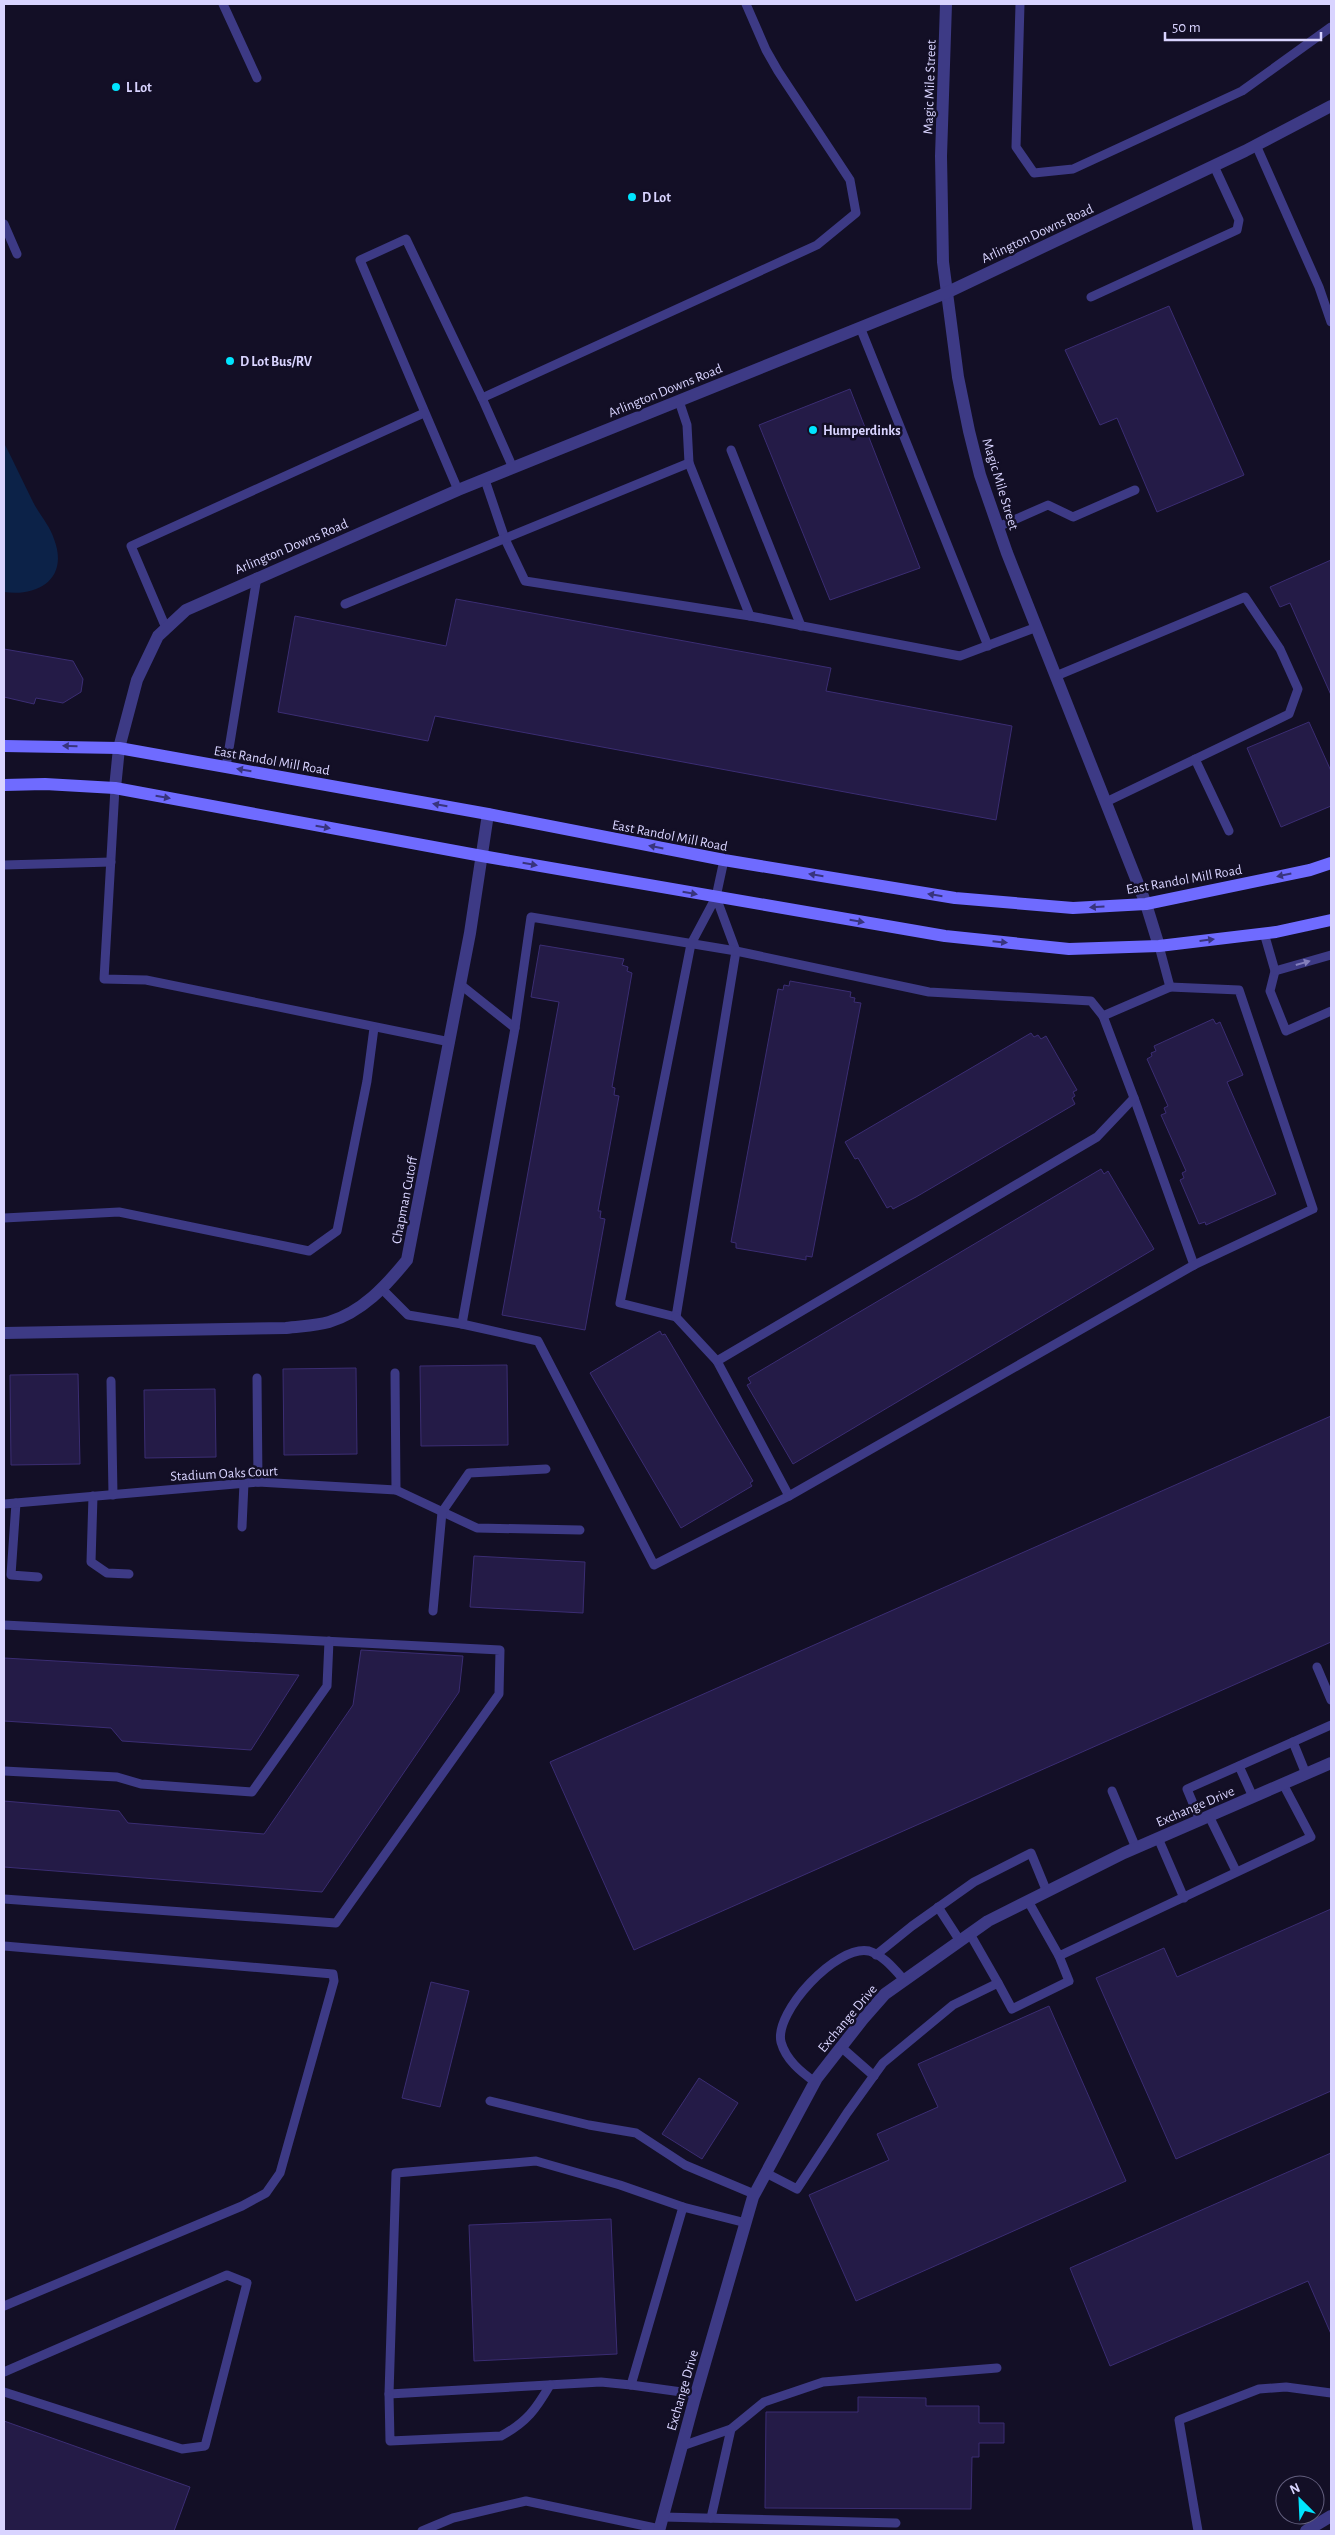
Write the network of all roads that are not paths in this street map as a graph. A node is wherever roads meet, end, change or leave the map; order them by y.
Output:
1 (223, 4) edge
2 (746, 4) edge
3 (946, 4) edge
4 (1020, 4) edge
5 (1331, 27) edge
6 (257, 78) dead end
7 (1331, 106) edge
8 (1256, 145) junction
9 (1214, 166) junction
10 (4, 224) edge
11 (17, 254) dead end
12 (946, 293) junction
13 (1091, 297) dead end
14 (1331, 322) edge
15 (860, 327) junction
16 (482, 398) junction
17 (679, 401) junction
18 (424, 413) junction
19 (731, 450) dead end
20 (689, 463) junction
21 (512, 468) junction
22 (485, 480) junction
23 (458, 490) junction
24 (1135, 490) dead end
25 (998, 527) junction
26 (505, 539) junction
27 (258, 577) junction
28 (345, 604) dead end
29 (750, 616) junction
30 (801, 626) junction
31 (1036, 627) junction
32 (166, 628) junction
33 (988, 646) junction
34 (1056, 676) junction
35 (4, 746) edge
36 (118, 748) junction
37 (1195, 759) junction
38 (226, 767) junction
39 (4, 785) edge
40 (115, 788) junction
41 (1106, 802) junction
42 (488, 814) junction
43 (1229, 831) dead end
44 (482, 856) junction
45 (724, 860) junction
46 (111, 862) junction
47 (1331, 863) edge
48 (4, 866) edge
49 (716, 897) junction
50 (1146, 904) junction
51 (1331, 920) edge
52 (1264, 933) junction
53 (691, 944) junction
54 (1159, 946) junction
55 (736, 951) junction
56 (1331, 955) edge
57 (1275, 971) junction
58 (461, 985) junction
59 (1170, 987) junction
60 (1331, 1011) edge
61 (1103, 1016) junction
62 (374, 1028) junction
63 (515, 1028) junction
64 (450, 1042) junction
65 (1134, 1098) junction
66 (4, 1218) edge
67 (1194, 1264) junction
68 (383, 1290) junction
69 (676, 1317) junction
70 (462, 1324) junction
71 (4, 1333) edge
72 (717, 1361) junction
73 (395, 1373) dead end
74 (257, 1378) dead end
75 (111, 1381) dead end
76 (546, 1470) dead end
77 (258, 1482) junction
78 (244, 1484) junction
79 (396, 1490) junction
80 (113, 1495) junction
81 (93, 1496) junction
82 (789, 1496) junction
83 (16, 1503) junction
84 (4, 1504) edge
85 (442, 1512) junction
86 (242, 1527) dead end
87 (580, 1530) dead end
88 (129, 1574) dead end
89 (38, 1577) dead end
90 (433, 1611) dead end
91 (4, 1625) edge
92 (329, 1640) junction
93 (1317, 1668) dead end
94 (1331, 1700) edge
95 (1331, 1725) edge
96 (1293, 1742) junction
97 (1331, 1763) edge
98 (1238, 1766) junction
99 (4, 1771) edge
100 (1306, 1774) junction
101 (1283, 1784) junction
102 (1112, 1790) dead end
103 (1253, 1797) junction
104 (1204, 1818) junction
105 (1158, 1838) junction
106 (1136, 1848) junction
107 (1236, 1871) junction
108 (1047, 1892) junction
109 (1184, 1898) junction
110 (4, 1899) edge
111 (1028, 1902) junction
112 (938, 1907) junction
113 (965, 1938) junction
114 (4, 1946) edge
115 (876, 1955) junction
116 (1059, 1956) junction
117 (904, 1980) junction
118 (998, 1983) junction
119 (841, 2047) junction
120 (874, 2076) junction
121 (815, 2082) junction
122 (490, 2102) dead end
123 (766, 2172) junction
124 (754, 2194) junction
125 (684, 2207) junction
126 (746, 2223) junction
127 (4, 2306) edge
128 (997, 2368) dead end
129 (4, 2372) edge
130 (550, 2385) junction
131 (631, 2385) junction
132 (4, 2392) edge
133 (1331, 2393) edge
134 (389, 2394) junction
135 (696, 2394) junction
136 (731, 2429) junction
137 (682, 2446) junction
138 (1331, 2516) edge
139 (711, 2518) junction
140 (896, 2523) dead end
141 (661, 2526) edge
142 (1313, 2529) edge
143 (422, 2531) edge
144 (1198, 2531) edge

1 - 6 lane
2 - 16 lane
3 - 12 street, Magic Mile Street
4 - 5 lane
7 - 8 street, Arlington Downs Road
8 - 9 street, Arlington Downs Road
8 - 14 lane
9 - 12 street, Arlington Downs Road
9 - 13 lane
10 - 11 lane
12 - 15 street, Arlington Downs Road
12 - 25 street, Magic Mile Street
15 - 17 street, Arlington Downs Road
15 - 33 lane
16 - 18 lane
16 - 21 lane
17 - 20 lane
17 - 21 street, Arlington Downs Road
18 - 23 lane
18 - 32 lane
19 - 30 lane
20 - 26 lane
20 - 29 lane
21 - 22 street, Arlington Downs Road
22 - 23 street, Arlington Downs Road
22 - 26 lane
23 - 27 street, Arlington Downs Road
24 - 25 lane
25 - 31 street, Magic Mile Street
26 - 28 lane
26 - 29 lane
27 - 32 street, Arlington Downs Road
27 - 38 lane
29 - 30 lane
30 - 33 lane
31 - 33 lane
31 - 34 street, Magic Mile Street
32 - 36 street, Arlington Downs Road
34 - 37 lane
34 - 41 street, Magic Mile Street
36 -> 35 main road, East Randol Mill Road
36 - 38 main road, East Randol Mill Road
36 - 40 street, Arlington Downs Road
37 - 41 lane
37 - 43 lane
42 -> 38 main road, East Randol Mill Road
39 - 40 main road
40 -> 44 main road
40 - 46 lane
41 - 50 street, Magic Mile Street
42 - 44 street, Chapman Cutoff
45 -> 42 main road, East Randol Mill Road
44 -> 49 main road
44 - 58 street, Chapman Cutoff
45 - 49 lane
50 -> 45 main road, East Randol Mill Road
46 - 48 lane
46 - 62 lane
47 -> 50 main road, East Randol Mill Road
49 - 53 lane
49 -> 54 main road
49 - 55 lane
50 - 54 street, Magic Mile Street
51 - 52 main road
54 -> 52 main road
52 - 57 lane
53 - 55 lane
53 - 63 lane
53 - 69 lane
54 - 59 lane
55 - 61 lane
55 - 69 lane
57 -> 56 lane
57 - 60 lane
58 - 63 lane
58 - 64 street, Chapman Cutoff
59 - 61 lane
59 - 67 lane
61 - 65 lane
62 - 64 lane
62 - 66 lane
63 - 70 lane
64 - 68 street, Chapman Cutoff
65 - 67 lane
65 - 72 lane
67 - 82 lane
68 - 70 lane
68 - 71 street, Chapman Cutoff
69 - 72 lane
70 - 82 lane
72 - 82 lane
73 - 79 lane
74 - 77 lane
75 - 80 lane
76 - 85 lane
77 - 78 lane, Stadium Oaks Court
77 - 79 lane, Stadium Oaks Court
78 - 80 lane, Stadium Oaks Court
78 - 86 lane
79 - 85 lane, Stadium Oaks Court
80 - 81 lane, Stadium Oaks Court
81 - 83 lane, Stadium Oaks Court
81 - 88 lane
83 - 84 lane, Stadium Oaks Court
83 - 89 lane
85 - 87 lane, Stadium Oaks Court
85 - 90 lane
91 - 92 lane
92 - 99 lane
92 - 110 lane
93 - 94 lane
95 - 96 lane
96 - 98 lane
96 - 100 lane
97 - 100 street, Exchange Drive
98 - 103 lane
98 - 104 lane
100 - 101 street, Exchange Drive
101 - 103 street, Exchange Drive
101 - 107 lane
102 - 106 lane
103 - 104 street, Exchange Drive
104 - 105 street, Exchange Drive
104 - 107 lane
105 - 106 street, Exchange Drive
105 - 109 lane
106 - 108 street, Exchange Drive
107 - 109 lane
108 - 111 street, Exchange Drive
108 - 112 lane
109 - 116 lane
111 - 113 street, Exchange Drive
111 - 116 lane
112 - 113 lane
112 - 115 lane
113 - 117 street, Exchange Drive
113 - 118 lane
114 - 127 lane
115 - 117 lane
115 - 121 lane
116 - 118 lane
117 - 119 street, Exchange Drive
118 - 120 lane
119 - 120 lane
119 - 121 street, Exchange Drive
120 - 123 lane
121 - 123 street, Exchange Drive
122 - 124 lane
123 - 124 street, Exchange Drive
124 - 126 street, Exchange Drive
125 - 126 lane
125 - 131 lane
125 - 134 lane
126 - 135 street, Exchange Drive
128 - 136 lane
129 - 132 lane
130 - 131 lane
130 - 134 lane
130 - 134 lane
131 - 135 lane
133 - 144 lane
135 - 137 street, Exchange Drive
136 - 137 lane
136 - 139 lane
137 - 141 street, Exchange Drive
138 - 142 street
139 - 140 lane
139 - 141 lane
141 - 143 lane

